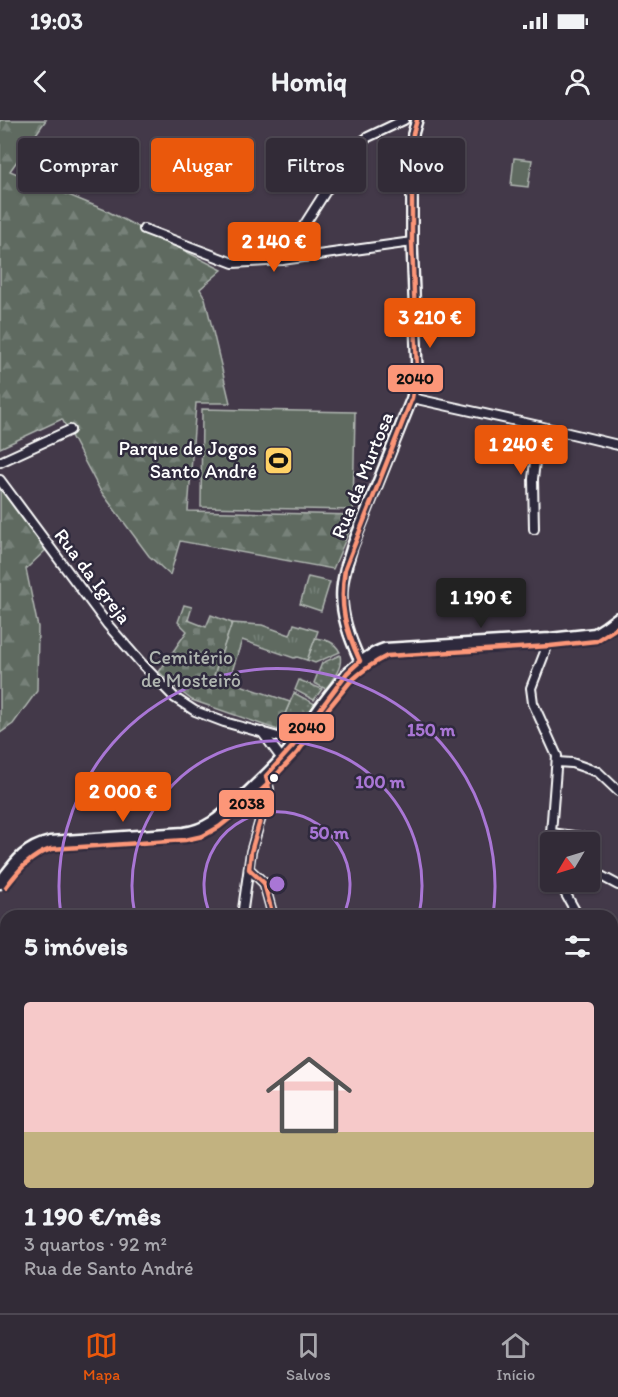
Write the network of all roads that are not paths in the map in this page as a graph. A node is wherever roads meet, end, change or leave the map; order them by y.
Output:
1 (404, 120) edge
2 (417, 120) edge
3 (144, 229) dead end
4 (412, 242) junction
5 (282, 260) junction
6 (412, 398) junction
7 (539, 426) junction
8 (70, 430) dead end
9 (618, 445) edge
10 (0, 462) edge
11 (0, 480) edge
12 (534, 529) dead end
13 (618, 618) edge
14 (550, 639) junction
15 (360, 661) junction
16 (262, 732) junction
17 (293, 746) junction
18 (282, 759) junction
19 (557, 762) junction
20 (266, 776) junction
21 (618, 791) edge
22 (550, 832) edge
23 (249, 869) junction
24 (600, 875) edge
25 (0, 883) edge
26 (618, 885) edge
27 (565, 892) edge
28 (243, 910) edge
29 (271, 910) edge
30 (575, 910) edge

1 - 5 street
2 - 4 street, Rua da Murtosa
3 - 5 street
4 - 5 street
4 - 6 street, Rua da Murtosa
6 - 7 street
6 - 15 street, Rua da Murtosa
7 - 9 street
7 - 12 street
8 - 10 street
11 - 16 street, Rua da Igreja
13 - 14 main road
14 - 15 main road
14 - 19 street
15 - 17 main road
16 - 17 street, Rua da Igreja
16 - 18 street
17 - 18 main road
18 - 20 main road
19 - 21 street
19 - 22 street
20 - 23 street
20 - 25 main road
23 - 28 street
23 - 29 street
24 - 26 street
27 - 30 street

